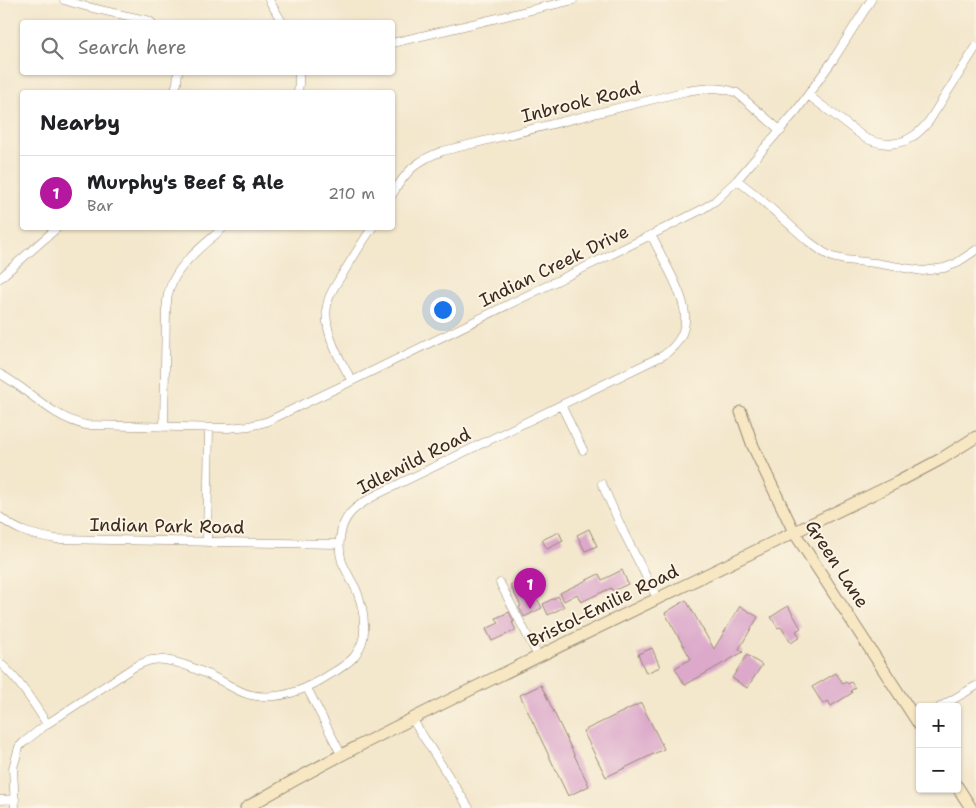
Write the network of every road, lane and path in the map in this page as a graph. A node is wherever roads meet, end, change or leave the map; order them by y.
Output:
1 (64, 0) edge
2 (269, 0) edge
3 (573, 0) edge
4 (871, 0) edge
5 (147, 20) edge
6 (281, 20) edge
7 (395, 42) edge
8 (976, 47) edge
9 (178, 75) edge
10 (299, 75) edge
11 (175, 90) edge
12 (298, 90) edge
13 (808, 95) junction
14 (781, 130) junction
15 (737, 180) junction
16 (395, 190) edge
17 (54, 230) edge
18 (221, 230) edge
19 (371, 230) edge
20 (651, 235) junction
21 (976, 250) edge
22 (0, 278) edge
23 (0, 374) edge
24 (352, 381) junction
25 (561, 405) junction
26 (741, 412) dead end
27 (164, 427) junction
28 (209, 428) junction
29 (976, 437) edge
30 (584, 450) dead end
31 (602, 484) dead end
32 (0, 517) edge
33 (794, 532) junction
34 (207, 542) junction
35 (339, 544) junction
36 (500, 583) dead end
37 (657, 598) junction
38 (538, 656) junction
39 (0, 663) edge
40 (976, 686) edge
41 (307, 688) junction
42 (947, 703) edge
43 (916, 718) edge
44 (412, 719) junction
45 (47, 724) junction
46 (342, 756) junction
47 (961, 792) edge
48 (14, 799) junction
49 (0, 800) edge
50 (15, 808) edge
51 (246, 808) edge
52 (469, 808) edge
53 (971, 808) edge

1 - 5 street
2 - 6 street
3 - 7 street
4 - 13 street, Indian Creek Drive
8 - 13 street
9 - 11 street
10 - 12 street
13 - 14 street, Indian Creek Drive
14 - 15 street, Indian Creek Drive
14 - 16 street, Inbrook Road
15 - 20 street, Indian Creek Drive
15 - 21 street
17 - 22 street
18 - 27 street
19 - 24 street
20 - 24 street, Indian Creek Drive
20 - 25 street, Idlewild Road
23 - 27 street, Indian Creek Drive
24 - 28 street, Indian Creek Drive
25 - 30 street
25 - 35 street, Idlewild Road
26 - 33 street, Green Lane
27 - 28 street, Indian Creek Drive
28 - 34 street
29 - 33 street, Bristol-Emilie Road
31 - 37 street
32 - 34 street, Indian Park Road
33 - 37 street, Bristol-Emilie Road
33 - 43 street, Green Lane
34 - 35 street, Indian Park Road
35 - 41 street, Idlewild Road
36 - 38 street
37 - 38 street, Bristol-Emilie Road
38 - 44 street, Bristol-Emilie Road
39 - 45 street
40 - 42 street
41 - 45 street, Idlewild Road
41 - 46 street
44 - 46 street, Bristol-Emilie Road
44 - 52 street
45 - 48 street, Idlewild Road
46 - 51 street, Bristol-Emilie Road
47 - 53 street
48 - 49 street
48 - 50 street, Idlewild Road

